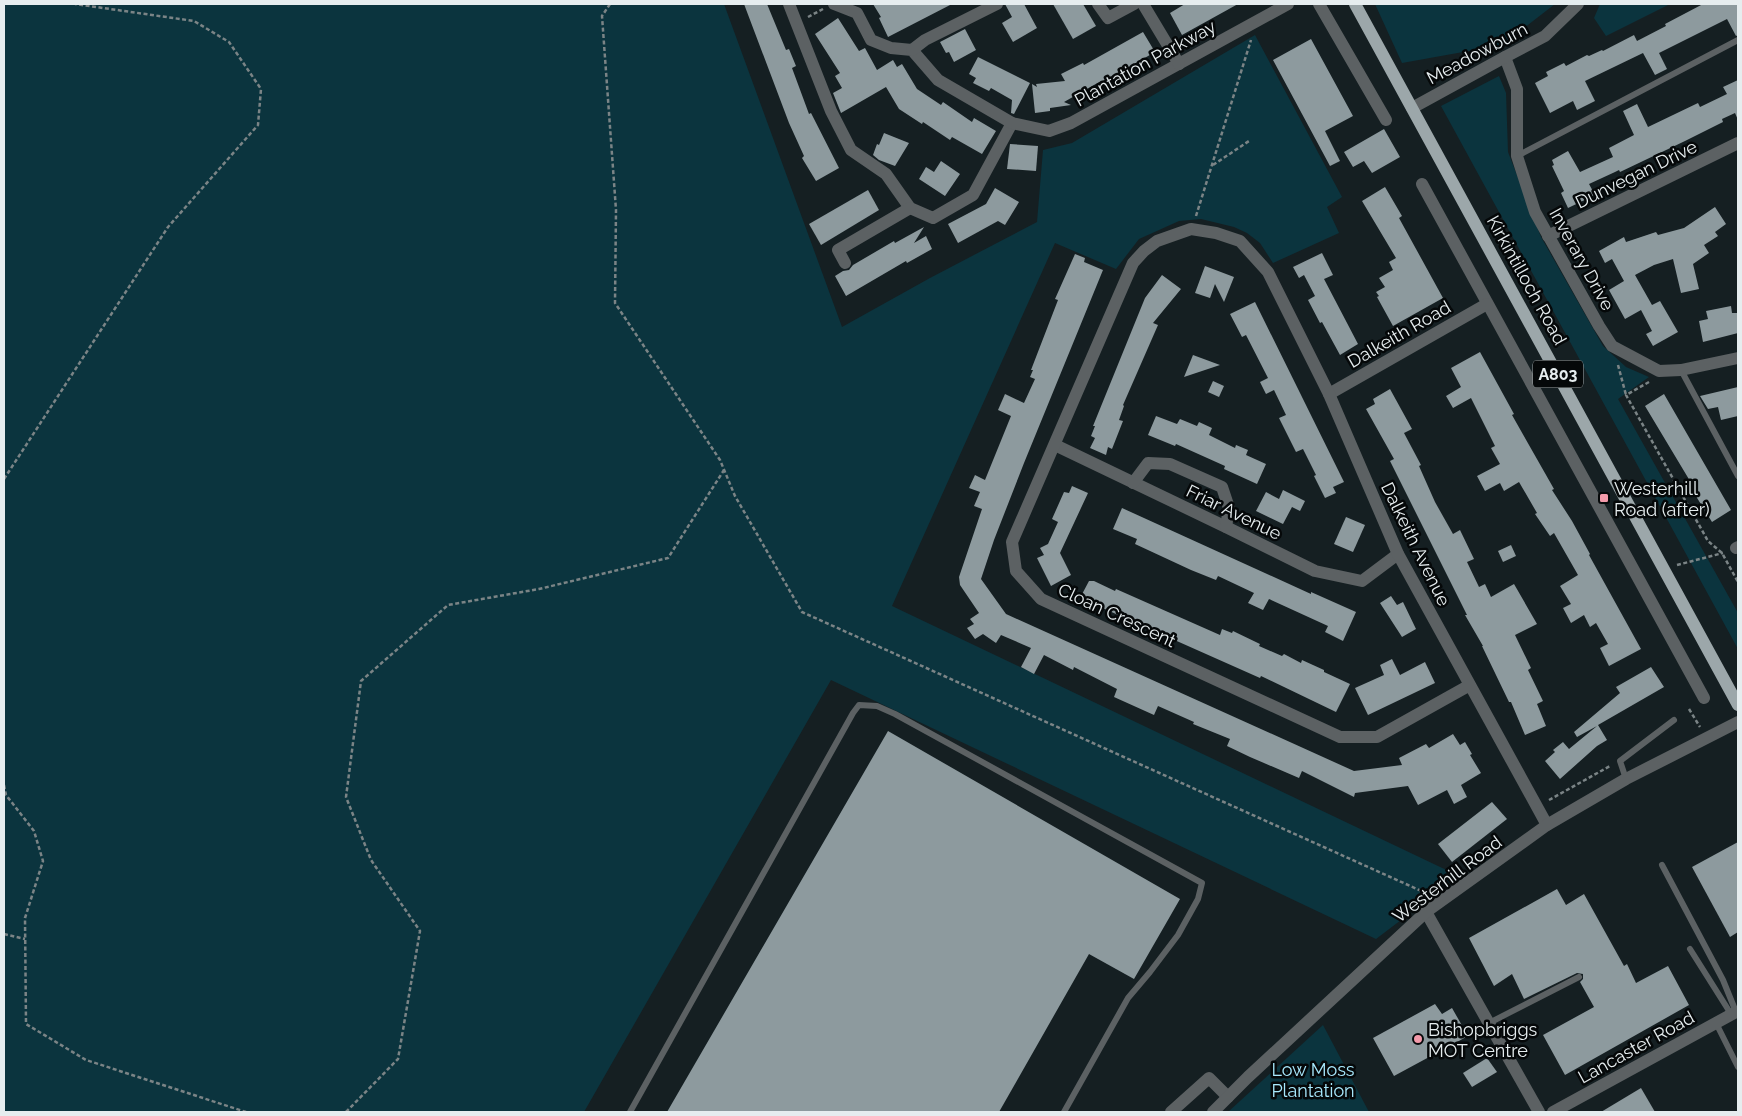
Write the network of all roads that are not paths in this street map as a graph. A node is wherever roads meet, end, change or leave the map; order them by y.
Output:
1 (789, 4) edge
2 (998, 4) edge
3 (1098, 4) edge
4 (1134, 4) edge
5 (1143, 4) edge
6 (1288, 4) edge
7 (1319, 4) edge
8 (1355, 4) edge
9 (1578, 4) edge
10 (830, 6) edge
11 (1738, 40) edge
12 (912, 50) junction
13 (1505, 57) junction
14 (1179, 64) junction
15 (1412, 108) junction
16 (1386, 120) dead end
17 (1012, 123) junction
18 (1738, 143) edge
19 (1517, 156) junction
20 (1422, 184) dead end
21 (910, 208) junction
22 (1548, 236) junction
23 (845, 263) dead end
24 (1268, 272) joint
25 (1487, 304) junction
26 (1738, 358) edge
27 (1681, 370) junction
28 (1328, 394) junction
29 (1055, 445) junction
30 (1738, 476) edge
31 (1133, 483) junction
32 (1226, 526) junction
33 (1398, 554) junction
34 (1470, 685) junction
35 (1704, 698) road end
36 (1738, 705) edge
37 (1674, 720) road end
38 (1738, 722) edge
39 (1626, 780) junction
40 (1547, 825) junction
41 (1662, 865) dead end
42 (1426, 912) junction
43 (1690, 949) dead end
44 (1579, 977) dead end
45 (1733, 1013) junction
46 (1716, 1022) junction
47 (1489, 1023) junction
48 (1738, 1067) edge
49 (1228, 1097) junction
50 (630, 1112) edge
51 (1064, 1112) edge
52 (1171, 1112) edge
53 (1213, 1112) edge
54 (1539, 1112) edge
55 (1553, 1112) edge

1 - 21 street
2 - 12 street
3 - 4 street
5 - 14 street
6 - 14 street, Plantation Parkway
7 - 16 street
8 - 15 main road, Kirkintilloch Road / A803
9 - 13 street, Meadowburn
10 - 12 street
11 - 19 lane
12 - 17 street, Plantation Parkway
13 - 15 street, Meadowburn
13 - 19 street, Inverary Drive
14 - 17 street, Plantation Parkway
15 - 36 main road, Kirkintilloch Road / A803
17 - 21 street
18 - 22 street, Dunvegan Drive
19 - 22 street, Inverary Drive
20 - 25 street
21 - 23 street
22 - 27 street, Inverary Drive
24 - 28 street, Dalkeith Avenue
24 - 29 street, Cloan Crescent
25 - 28 street, Dalkeith Road
25 - 35 street
26 - 27 street, Inverary Drive
27 - 30 lane
28 - 33 street, Dalkeith Avenue
29 - 31 street, Friar Avenue
29 - 34 street, Cloan Crescent
31 - 32 street, Friar Avenue
31 - 32 street
32 - 33 street, Friar Avenue
33 - 34 street, Dalkeith Avenue
34 - 40 street, Dalkeith Avenue
37 - 39 lane
38 - 39 street, Westerhill Road
39 - 40 street, Westerhill Road
40 - 42 street, Westerhill Road
41 - 45 lane
42 - 47 street
42 - 49 street, Westerhill Road
43 - 45 lane
44 - 47 lane
45 - 46 street, Lancaster Road
46 - 48 lane
46 - 55 street, Lancaster Road
47 - 54 street
49 - 52 street
49 - 53 street, Westerhill Road
50 - 51 lane

